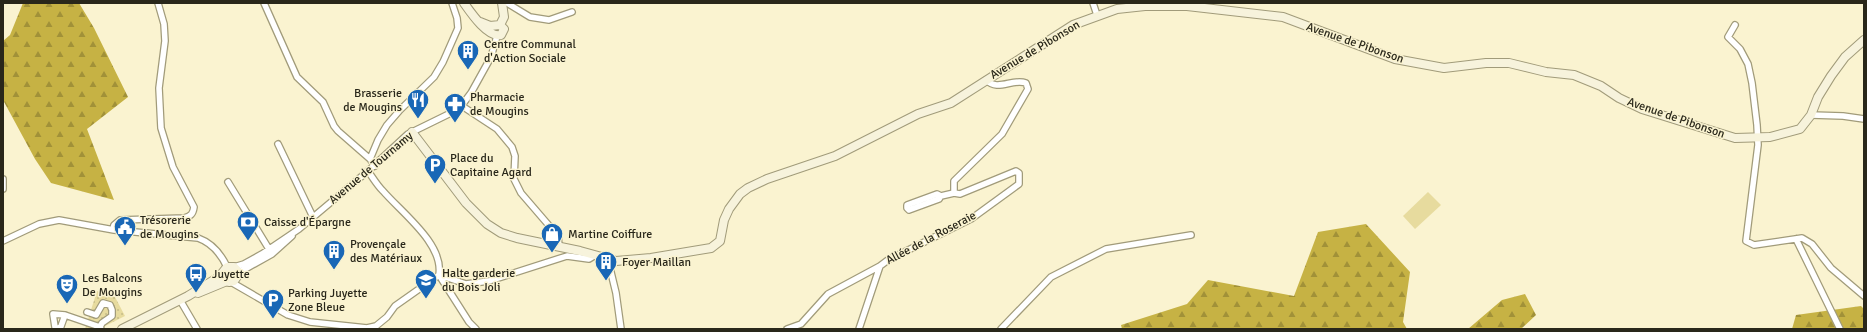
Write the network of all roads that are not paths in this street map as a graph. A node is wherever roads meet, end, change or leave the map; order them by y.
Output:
1 (158, 3) edge
2 (264, 3) edge
3 (464, 3) edge
4 (502, 3) edge
5 (507, 3) edge
6 (1093, 3) edge
7 (451, 4) edge
8 (572, 12) dead end
9 (1097, 15) junction
10 (1735, 25) dead end
11 (496, 30) junction
12 (1864, 40) edge
13 (986, 80) junction
14 (462, 106) junction
15 (1811, 115) junction
16 (1864, 119) edge
17 (412, 132) junction
18 (1758, 137) junction
19 (278, 144) dead end
20 (370, 159) junction
21 (375, 166) junction
22 (368, 172) junction
23 (3, 179) edge
24 (228, 182) dead end
25 (3, 189) edge
26 (954, 193) junction
27 (941, 196) junction
28 (313, 217) junction
29 (113, 230) junction
30 (1191, 235) dead end
31 (1796, 239) junction
32 (3, 241) edge
33 (559, 246) junction
34 (271, 252) junction
35 (594, 256) junction
36 (608, 260) junction
37 (880, 266) junction
38 (231, 274) junction
39 (439, 275) junction
40 (1864, 296) edge
41 (180, 300) junction
42 (87, 312) dead end
43 (65, 315) junction
44 (61, 326) edge
45 (375, 327) edge
46 (101, 328) edge
47 (122, 329) edge
48 (197, 329) edge
49 (476, 329) edge
50 (622, 329) edge
51 (786, 329) edge
52 (859, 329) edge
53 (1001, 329) edge
54 (1840, 329) edge

1 - 29 street
2 - 20 street
3 - 11 street
4 - 11 street
5 - 8 street
6 - 9 street
7 - 20 street
9 - 13 street, Avenue de Pibonson
9 - 18 street, Avenue de Pibonson
10 - 18 street
11 - 14 street, Avenue de Tournamy
12 - 15 street, Avenue de Pibonson
13 - 26 street
13 - 36 street, Avenue de Pibonson
14 - 17 street, Avenue de Tournamy
14 - 33 street
15 - 16 street
15 - 18 street, Avenue de Pibonson
17 - 21 street, Avenue de Tournamy
17 - 33 street, Avenue de Pibonson
18 - 31 street
19 - 28 street
20 - 21 street
21 - 22 street, Avenue de Tournamy
22 - 28 street, Avenue de Tournamy
22 - 39 street
23 - 25 street
24 - 34 street
26 - 27 street
26 - 37 street, Allée de la Roseraie
27 - 27 street
28 - 34 street, Avenue de Tournamy
29 - 32 street
29 - 38 street
30 - 53 street
31 - 40 street
31 - 54 street
33 - 35 street, Avenue de Pibonson
34 - 38 street, Avenue de Tournamy
35 - 36 street, Avenue de Pibonson
35 - 39 street
36 - 50 street
37 - 51 street
37 - 52 street, Allée de la Roseraie
38 - 41 street, Avenue de Tournamy
38 - 45 street
39 - 45 street
39 - 49 street
41 - 47 street, Avenue de Tournamy
41 - 48 street
42 - 46 street
43 - 44 street
43 - 44 street
43 - 46 street

